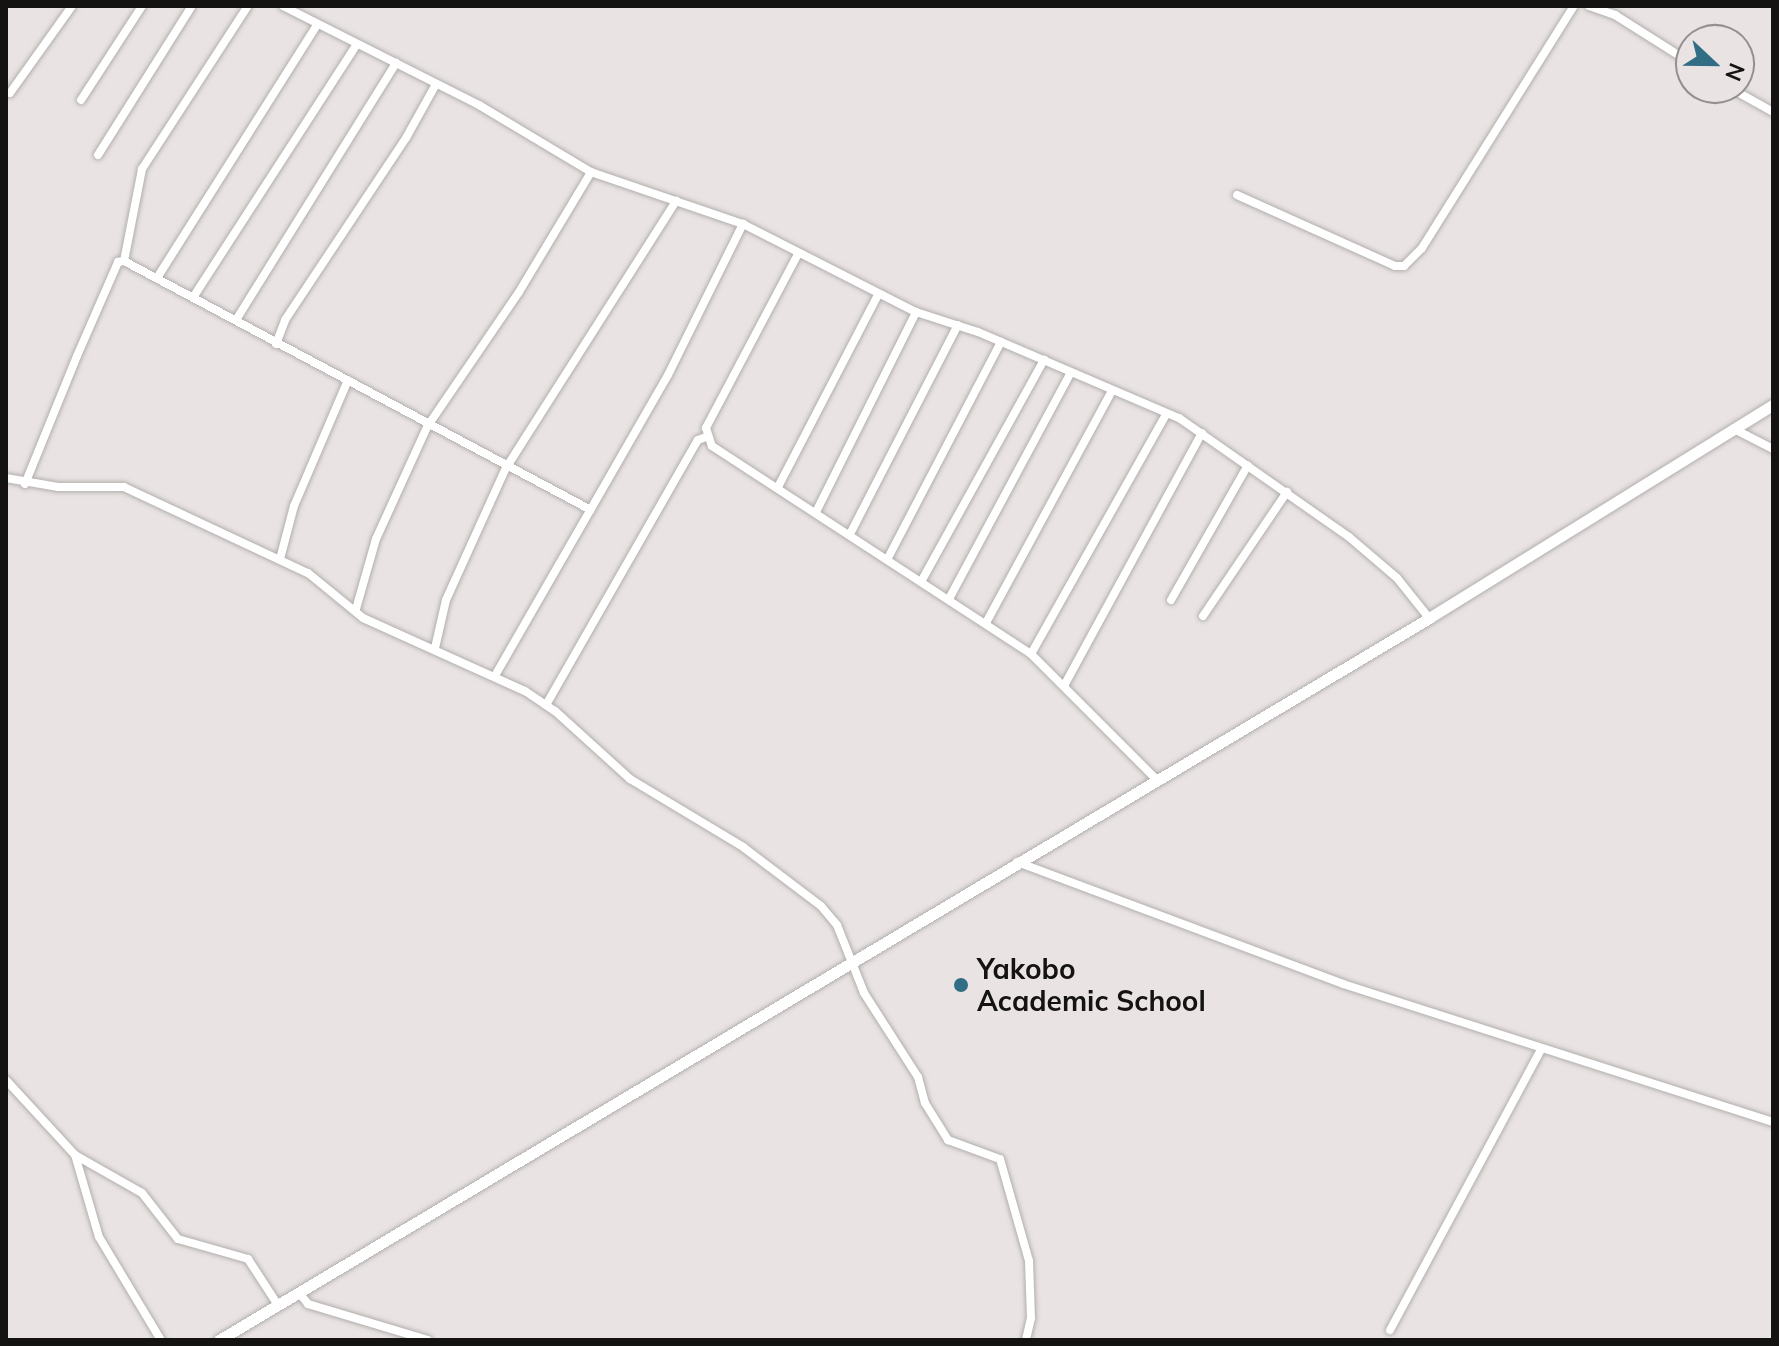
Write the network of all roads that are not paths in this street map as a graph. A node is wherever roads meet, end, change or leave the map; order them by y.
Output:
1 (72, 6) edge
2 (142, 6) edge
3 (192, 6) edge
4 (248, 6) edge
5 (283, 6) edge
6 (1574, 6) edge
7 (1589, 6) edge
8 (317, 25) junction
9 (356, 46) junction
10 (1675, 53) edge
11 (396, 63) junction
12 (436, 84) junction
13 (10, 93) dead end
14 (81, 100) dead end
15 (1755, 102) edge
16 (1773, 112) edge
17 (98, 155) dead end
18 (591, 172) junction
19 (1237, 195) dead end
20 (676, 201) junction
21 (743, 224) junction
22 (798, 254) junction
23 (124, 261) junction
24 (157, 278) junction
25 (878, 295) junction
26 (194, 296) junction
27 (916, 312) junction
28 (236, 320) junction
29 (958, 325) junction
30 (1001, 342) junction
31 (276, 344) junction
32 (1044, 360) junction
33 (1071, 372) junction
34 (348, 380) junction
35 (1112, 391) junction
36 (1773, 405) edge
37 (1166, 414) junction
38 (427, 427) junction
39 (1734, 429) junction
40 (1202, 433) junction
41 (706, 437) junction
42 (1773, 449) edge
43 (1248, 465) junction
44 (506, 468) junction
45 (6, 478) edge
46 (25, 484) junction
47 (778, 487) junction
48 (1287, 492) junction
49 (591, 510) junction
50 (816, 512) junction
51 (850, 534) junction
52 (888, 558) junction
53 (280, 559) junction
54 (922, 580) junction
55 (950, 597) junction
56 (1171, 600) dead end
57 (356, 609) junction
58 (1203, 616) dead end
59 (1429, 618) junction
60 (987, 621) junction
61 (435, 648) junction
62 (1031, 654) junction
63 (496, 674) junction
64 (1065, 684) junction
65 (546, 705) junction
66 (1155, 778) junction
67 (1016, 861) junction
68 (848, 962) junction
69 (1541, 1050) junction
70 (6, 1080) edge
71 (1773, 1122) edge
72 (75, 1155) junction
73 (300, 1294) junction
74 (278, 1305) junction
75 (1390, 1330) dead end
76 (161, 1340) edge
77 (219, 1340) edge
78 (428, 1340) edge
79 (1026, 1340) edge

1 - 13 street
2 - 14 street
3 - 17 street
4 - 23 street
5 - 8 street
6 - 19 street
7 - 10 street
8 - 9 street
8 - 24 street
9 - 11 street
9 - 26 street
11 - 12 street
11 - 28 street
12 - 18 street
12 - 31 street
15 - 16 street
18 - 20 street
18 - 38 street
20 - 21 street
20 - 44 street
21 - 22 street
21 - 49 street
22 - 25 street
22 - 41 street
23 - 24 street
23 - 46 street
24 - 26 street
25 - 27 street
25 - 47 street
26 - 28 street
27 - 29 street
27 - 50 street
28 - 31 street
29 - 30 street
29 - 51 street
30 - 32 street
30 - 52 street
31 - 34 street
32 - 33 street
32 - 54 street
33 - 35 street
33 - 55 street
34 - 38 street
34 - 53 street
35 - 37 street
35 - 60 street
36 - 39 street
37 - 40 street
37 - 62 street
38 - 44 street
38 - 57 street
39 - 42 street
39 - 59 street
40 - 43 street
40 - 64 street
41 - 47 street
41 - 65 street
43 - 48 street
43 - 56 street
44 - 49 street
44 - 61 street
45 - 46 street
46 - 53 street
47 - 50 street
48 - 58 street
48 - 59 street
49 - 63 street
50 - 51 street
51 - 52 street
52 - 54 street
53 - 57 street
54 - 55 street
55 - 60 street
57 - 61 street
59 - 66 street
60 - 62 street
61 - 63 street
62 - 64 street
63 - 65 street
64 - 66 street
65 - 68 street
66 - 67 street
67 - 68 street
67 - 69 street
68 - 73 street
68 - 79 street
69 - 71 street
69 - 75 street
70 - 72 street
72 - 74 street
72 - 76 street
73 - 74 street
73 - 78 street
74 - 77 street

